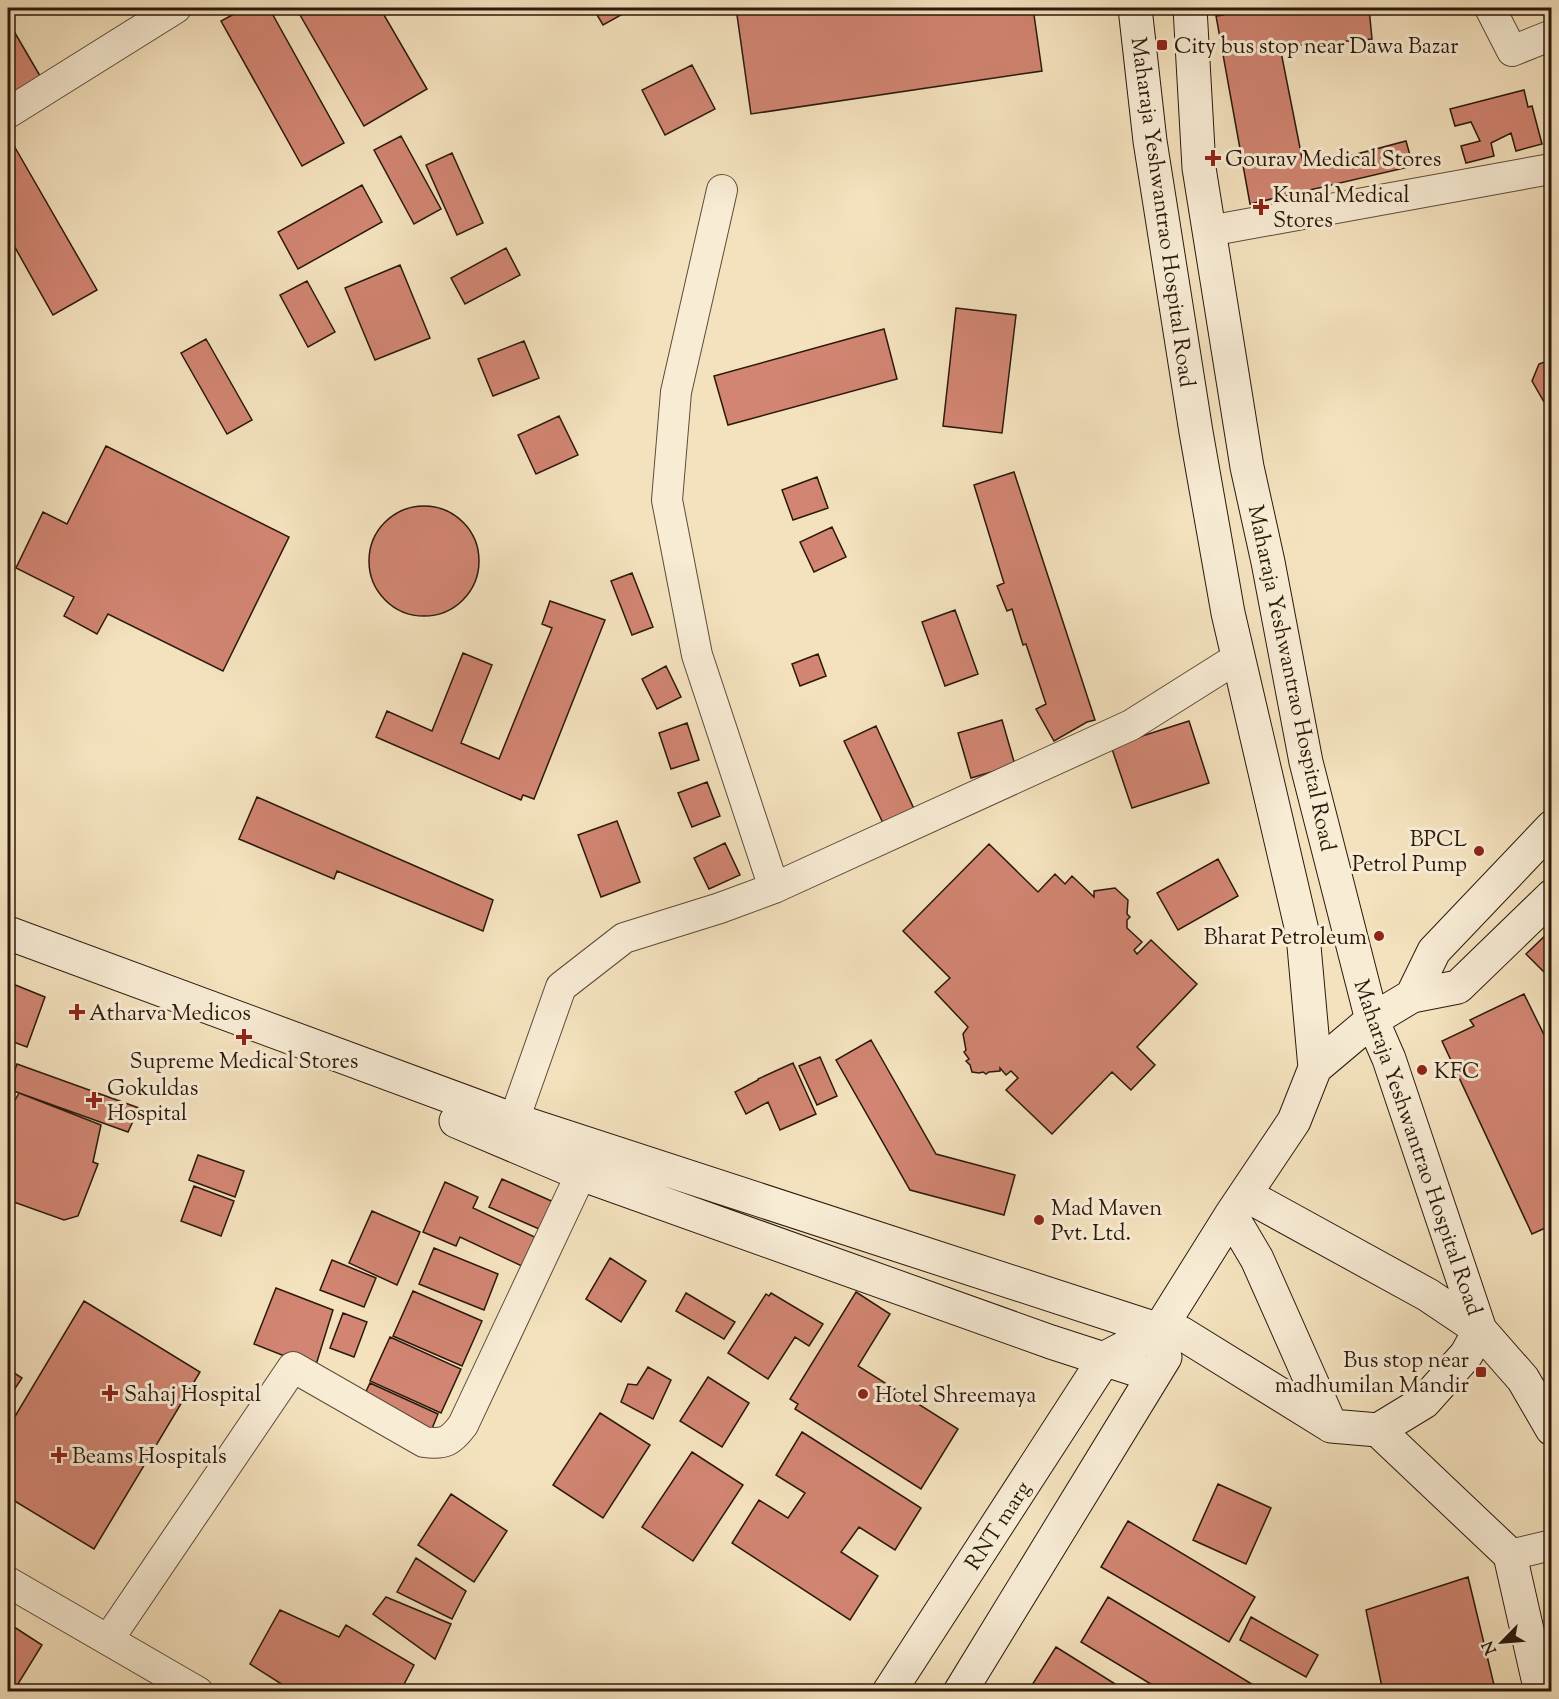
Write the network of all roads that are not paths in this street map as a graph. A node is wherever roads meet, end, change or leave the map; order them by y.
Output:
1 (176, 8) edge
2 (1135, 8) edge
3 (1190, 8) edge
4 (1490, 8) edge
5 (1551, 35) edge
6 (8, 113) edge
7 (1545, 170) dead end
8 (722, 189) dead end
9 (1209, 231) junction
10 (1239, 657) junction
11 (1551, 826) edge
12 (774, 888) junction
13 (1551, 897) edge
14 (8, 933) edge
15 (8, 952) edge
16 (1412, 996) junction
17 (1372, 1020) junction
18 (1316, 1068) junction
19 (514, 1120) junction
20 (581, 1174) junction
21 (1238, 1205) junction
22 (1480, 1330) junction
23 (1170, 1332) junction
24 (1105, 1358) junction
25 (1153, 1375) junction
26 (1331, 1426) junction
27 (1551, 1429) edge
28 (1378, 1430) junction
29 (1551, 1545) edge
30 (1510, 1555) junction
31 (8, 1582) edge
32 (108, 1640) junction
33 (198, 1692) edge
34 (889, 1692) edge
35 (960, 1692) edge
36 (1541, 1692) edge

1 - 6 street
2 - 10 main road, Maharaja Yeshwantrao Hospital Road
3 - 9 main road, Maharaja Yeshwantrao Hospital Road
4 - 5 street
7 - 9 street
8 - 12 street
9 - 17 main road, Maharaja Yeshwantrao Hospital Road
10 - 12 street
10 - 18 main road, Maharaja Yeshwantrao Hospital Road
11 - 16 main road
12 - 19 street
13 - 16 main road
14 - 19 main road
15 - 20 main road
16 - 17 main road
17 - 18 main road
17 - 22 main road, Maharaja Yeshwantrao Hospital Road
18 - 21 main road, Maharaja Yeshwantrao Hospital Road
19 - 23 main road
20 - 24 main road
20 - 32 street
21 - 22 main road
21 - 23 main road, Maharaja Yeshwantrao Hospital Road
21 - 26 main road
22 - 27 main road
22 - 28 main road
23 - 24 main road
23 - 25 main road, Maharaja Yeshwantrao Hospital Road
23 - 26 main road
24 - 25 main road
24 - 34 main road, RNT marg
25 - 35 main road
26 - 28 main road
28 - 30 main road
29 - 30 street
30 - 36 main road
31 - 32 street
32 - 33 street

